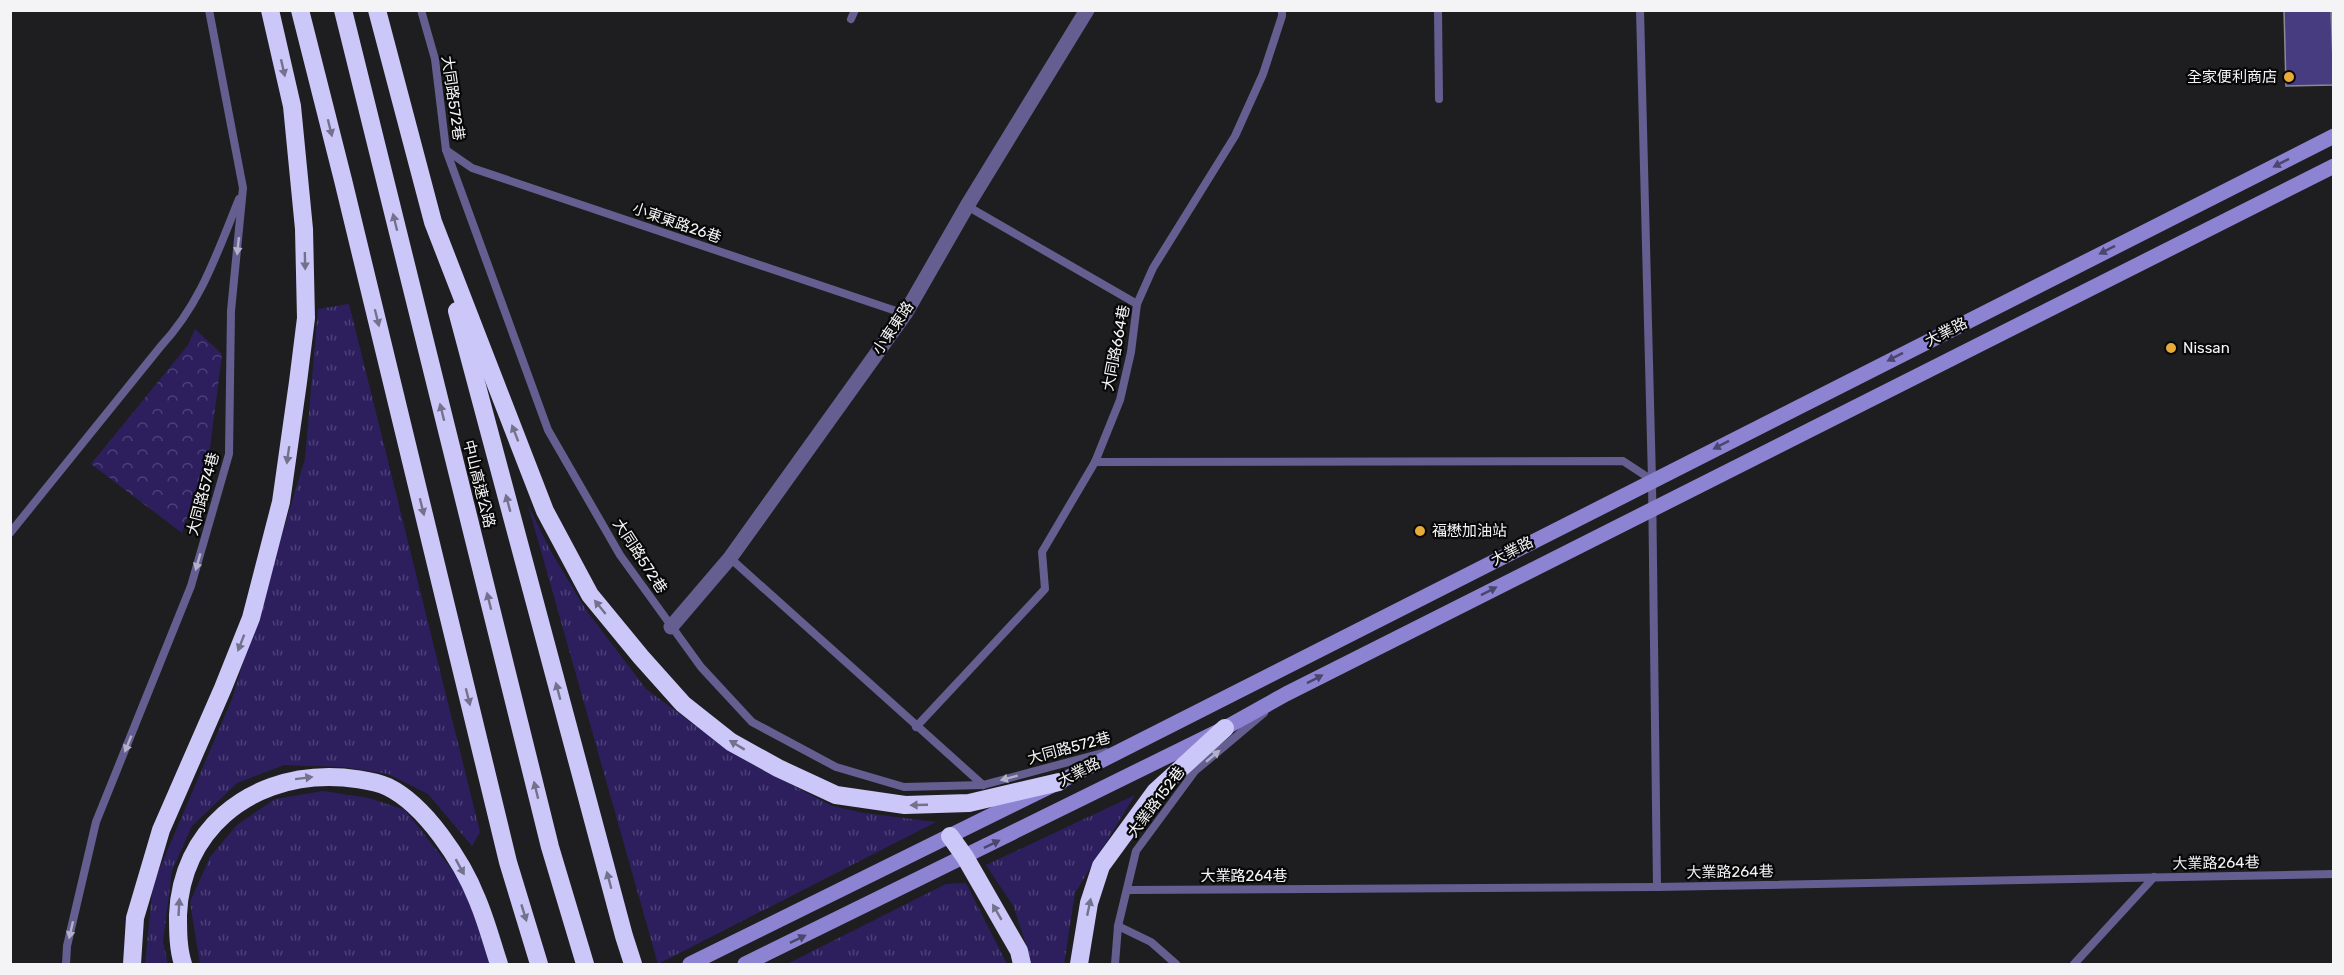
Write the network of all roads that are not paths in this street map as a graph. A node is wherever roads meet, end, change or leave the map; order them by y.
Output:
1 (209, 10) edge
2 (270, 10) edge
3 (300, 10) edge
4 (343, 10) edge
5 (376, 10) edge
6 (422, 10) edge
7 (1087, 10) edge
8 (1282, 10) edge
9 (1438, 10) edge
10 (1641, 10) edge
11 (1439, 99) dead end
12 (2334, 136) edge
13 (446, 150) junction
14 (2334, 166) edge
15 (243, 188) junction
16 (967, 206) junction
17 (433, 222) junction
18 (1137, 304) junction
19 (904, 314) junction
20 (1821, 395) junction
21 (1831, 418) junction
22 (1095, 462) junction
23 (1652, 480) junction
24 (1652, 509) junction
25 (10, 534) edge
26 (730, 558) junction
27 (671, 627) junction
28 (1286, 694) junction
29 (916, 727) junction
30 (1225, 728) junction
31 (1127, 747) junction
32 (1059, 782) junction
33 (982, 785) junction
34 (950, 836) junction
35 (965, 857) junction
36 (2334, 874) edge
37 (2154, 877) junction
38 (1657, 887) junction
39 (1127, 890) junction
40 (135, 918) junction
41 (1118, 926) junction
42 (497, 961) edge
43 (66, 964) edge
44 (126, 964) edge
45 (132, 964) edge
46 (183, 964) edge
47 (539, 964) edge
48 (585, 964) edge
49 (633, 964) edge
50 (690, 964) edge
51 (745, 964) edge
52 (1022, 964) edge
53 (1079, 964) edge
54 (1115, 964) edge
55 (1176, 964) edge
56 (2074, 964) edge

1 - 15 lane, 大同路574巷
2 -> 40 highway
3 -> 47 highway
48 -> 4 highway, 中山高速公路
5 - 17 highway
6 - 13 lane, 大同路572巷
7 - 16 street, 小東東路
8 - 18 lane, 大同路664巷
9 - 11 lane
10 - 23 lane
12 -> 20 main road, 大業路
13 - 19 lane, 小東東路26巷
13 - 27 lane, 大同路572巷
14 - 21 main road, 大業路
15 - 25 lane
15 -> 43 lane, 大同路574巷
16 - 18 lane
16 - 19 street, 小東東路
32 -> 17 highway
49 -> 17 highway
18 - 22 lane, 大同路664巷
19 - 26 street, 小東東路
20 - 21 main road
20 -> 23 main road, 大業路
21 - 24 main road, 大業路
22 - 23 lane
22 - 29 lane, 大同路664巷
23 - 24 lane
23 - 31 main road, 大業路
28 -> 24 main road, 大業路
24 - 38 lane
26 - 27 street, 小東東路
26 - 29 lane
27 - 33 lane, 大同路572巷
28 - 30 main road, 大業路
39 -> 28 lane, 大業路152巷
29 - 33 lane
35 -> 30 main road, 大業路
53 -> 30 highway
31 - 32 main road, 大業路
31 -> 33 lane, 大同路572巷
32 - 34 main road, 大業路
34 - 35 highway
34 - 50 main road, 大業路
51 -> 35 main road, 大業路
52 -> 35 highway
36 - 37 lane, 大業路264巷
37 - 38 lane, 大業路264巷
37 - 56 lane
38 - 39 lane, 大業路264巷
39 - 41 lane, 大業路152巷
40 - 44 highway
40 - 45 highway
41 - 54 lane, 大業路152巷
41 - 55 lane
46 -> 42 highway

